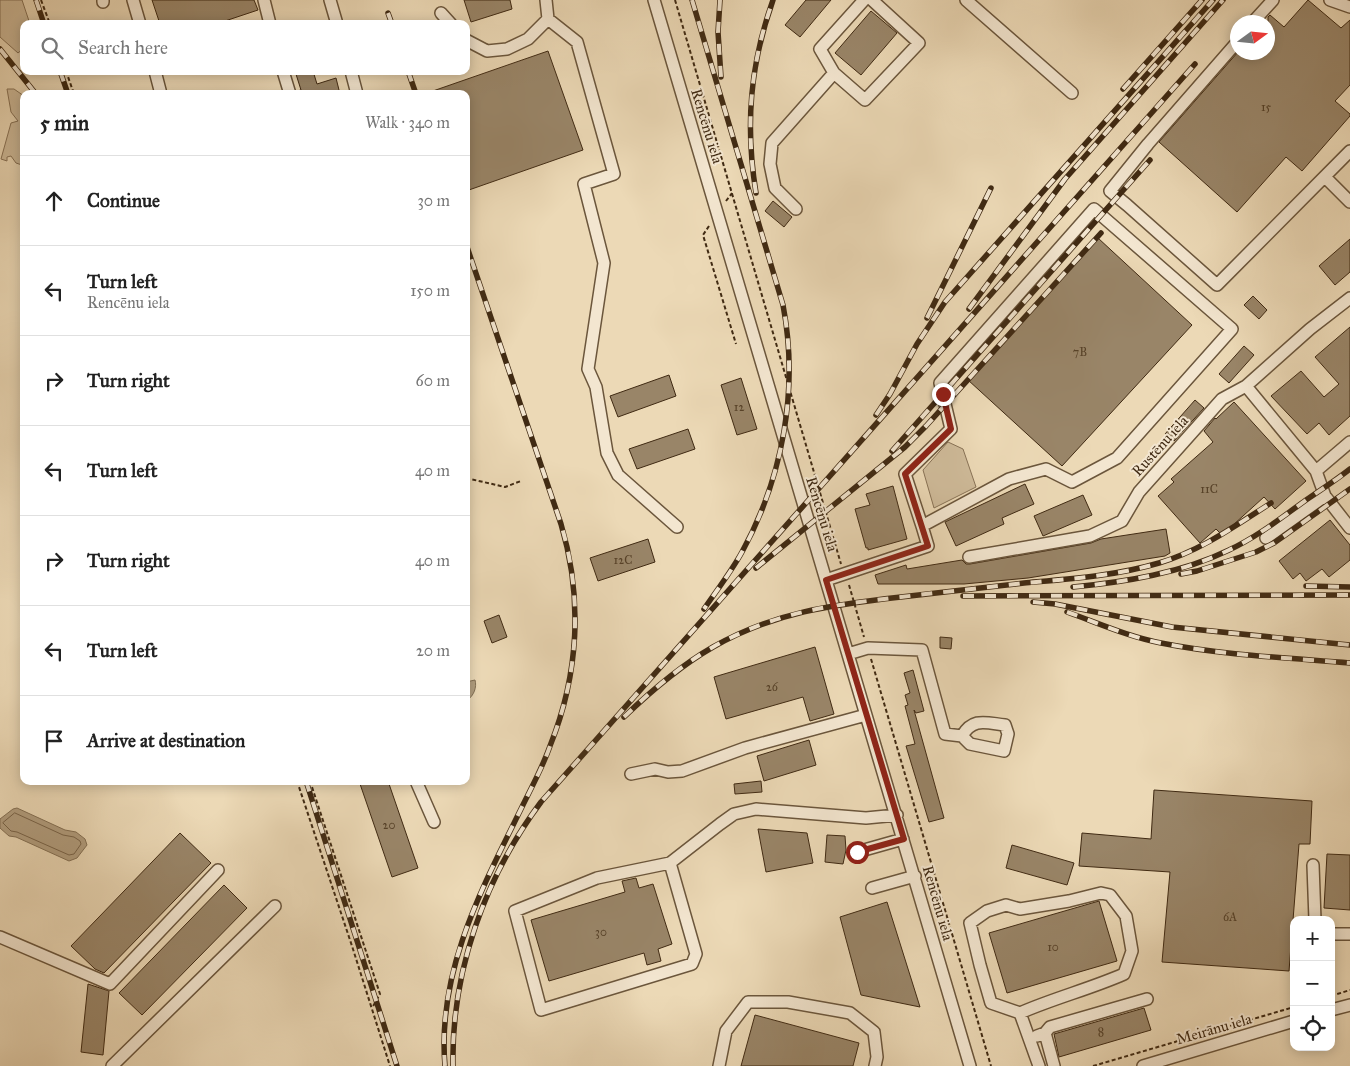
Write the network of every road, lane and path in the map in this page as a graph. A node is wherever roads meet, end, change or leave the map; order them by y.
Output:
1 (41, 0) edge
2 (133, 0) edge
3 (264, 0) edge
4 (330, 0) edge
5 (546, 0) edge
6 (654, 0) edge
7 (675, 0) edge
8 (864, 0) edge
9 (872, 0) edge
10 (1273, 0) edge
11 (1330, 0) edge
12 (968, 1) edge
13 (1350, 7) edge
14 (441, 13) dead end
15 (1259, 15) edge
16 (548, 19) junction
17 (48, 20) edge
18 (139, 20) edge
19 (269, 20) edge
20 (336, 20) edge
21 (447, 20) edge
22 (470, 42) edge
23 (1230, 50) edge
24 (834, 73) junction
25 (67, 75) edge
26 (155, 75) edge
27 (284, 75) edge
28 (352, 75) edge
29 (73, 90) edge
30 (160, 90) edge
31 (289, 90) edge
32 (357, 90) edge
33 (1072, 93) dead end
34 (1350, 152) edge
35 (1325, 177) junction
36 (732, 193) junction
37 (1350, 202) edge
38 (796, 209) dead end
39 (717, 214) junction
40 (1350, 298) edge
41 (736, 344) dead end
42 (1246, 386) junction
43 (1350, 442) edge
44 (1316, 471) junction
45 (470, 479) edge
46 (521, 481) dead end
47 (1325, 496) junction
48 (922, 526) junction
49 (677, 527) dead end
50 (1350, 528) edge
51 (1266, 538) dead end
52 (969, 557) dead end
53 (845, 574) junction
54 (826, 580) junction
55 (868, 648) junction
56 (848, 654) junction
57 (866, 715) junction
58 (962, 736) dead end
59 (632, 774) dead end
60 (298, 785) edge
61 (311, 785) edge
62 (418, 785) edge
63 (897, 815) junction
64 (434, 822) dead end
65 (904, 839) junction
66 (857, 852) dead end
67 (670, 863) junction
68 (1313, 865) dead end
69 (218, 870) dead end
70 (914, 876) junction
71 (872, 888) dead end
72 (275, 906) dead end
73 (1315, 916) edge
74 (1335, 934) edge
75 (1350, 934) edge
76 (0, 938) edge
77 (1350, 990) edge
78 (1335, 995) edge
79 (1147, 999) dead end
80 (1350, 1005) edge
81 (1290, 1008) edge
82 (371, 1009) junction
83 (1335, 1009) edge
84 (1020, 1013) junction
85 (1290, 1022) edge
86 (1044, 1033) junction
87 (1028, 1039) junction
88 (112, 1066) edge
89 (390, 1066) edge
90 (718, 1066) edge
91 (875, 1066) edge
92 (970, 1066) edge
93 (991, 1066) edge
94 (1039, 1066) edge
95 (1054, 1066) edge
96 (1093, 1066) edge
97 (1143, 1066) edge

1 - 17 path
2 - 18 street
3 - 19 street
4 - 20 street
5 - 16 street
6 - 39 street, Rencēnu iela
7 - 36 path
8 - 24 street
9 - 24 street
10 - 15 street
11 - 13 street
12 - 33 street
14 - 21 street
16 - 22 street
16 - 49 street
23 - 35 street
24 - 38 street
25 - 29 path
26 - 30 street
27 - 31 street
28 - 32 street
34 - 35 street
35 - 37 street
36 - 39 path
36 - 53 path
39 - 41 path
39 - 54 street, Rencēnu iela
40 - 42 street, Rustēnu iela
42 - 44 street
42 - 52 street, Rustēnu iela
43 - 44 street
44 - 47 street
45 - 46 path
47 - 50 street
47 - 51 street
48 - 48 street
48 - 53 street
53 - 54 street
53 - 55 path
54 - 56 street, Rencēnu iela
55 - 56 street
55 - 58 street
55 - 93 path
56 - 57 street, Rencēnu iela
57 - 59 street
57 - 63 street, Rencēnu iela
60 - 82 path
61 - 82 path
62 - 64 street
63 - 65 street, Rencēnu iela
63 - 67 street
65 - 66 street
65 - 70 street, Rencēnu iela
67 - 67 street
68 - 73 street
69 - 76 street
70 - 71 street
70 - 92 street, Rencēnu iela
72 - 88 street
74 - 75 street
77 - 78 path
79 - 86 street
80 - 83 street
81 - 96 path
82 - 89 path
84 - 84 street
84 - 87 street
85 - 97 street, Meirānu iela
86 - 87 street
86 - 95 street
87 - 94 street
90 - 91 street

